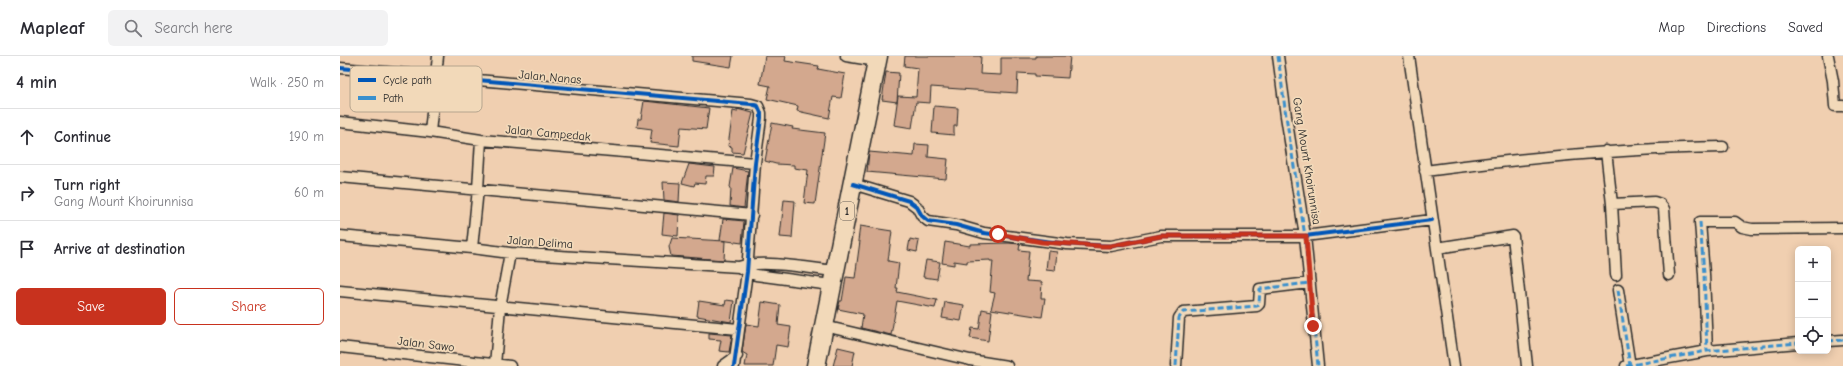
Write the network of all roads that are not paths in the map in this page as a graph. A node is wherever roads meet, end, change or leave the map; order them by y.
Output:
1 (438, 56) edge
2 (846, 56) edge
3 (1278, 56) edge
4 (1409, 56) edge
5 (1828, 56) edge
6 (877, 58) edge
7 (438, 66) edge
8 (340, 68) edge
9 (350, 69) edge
10 (482, 81) edge
11 (1843, 106) edge
12 (433, 112) edge
13 (340, 122) edge
14 (430, 132) junction
15 (481, 140) junction
16 (1723, 147) dead end
17 (1606, 151) junction
18 (755, 163) junction
19 (1425, 171) junction
20 (340, 177) edge
21 (853, 184) junction
22 (478, 189) junction
23 (1612, 204) junction
24 (752, 215) junction
25 (1432, 220) junction
26 (1843, 228) edge
27 (340, 236) edge
28 (1306, 236) junction
29 (472, 248) junction
30 (1437, 248) junction
31 (510, 253) junction
32 (744, 268) junction
33 (1616, 275) dead end
34 (1669, 275) dead end
35 (833, 278) junction
36 (1309, 284) junction
37 (1618, 290) dead end
38 (340, 291) edge
39 (500, 307) junction
40 (824, 326) junction
41 (738, 329) junction
42 (1843, 340) edge
43 (1831, 341) edge
44 (1795, 343) edge
45 (340, 347) edge
46 (1707, 351) junction
47 (425, 361) edge
48 (735, 361) edge
49 (970, 363) edge
50 (495, 365) junction
51 (510, 366) edge
52 (723, 366) edge
53 (816, 366) edge
54 (1007, 366) edge
55 (1176, 366) edge
56 (1318, 366) edge
57 (1454, 366) edge
58 (1527, 366) edge
59 (1626, 366) edge
60 (1630, 366) edge

1 - 7 street
2 - 6 street
3 - 28 street, Gang Mount Khoirunnisa
4 - 19 street
5 - 11 street
6 - 21 highway, 1
8 - 9 street, Jalan Nanas
10 - 18 street, Jalan Nanas
12 - 14 street
13 - 14 street, Jalan Campedak
14 - 15 street, Jalan Campedak
15 - 18 street, Jalan Campedak
15 - 22 street
16 - 17 street
17 - 19 street
17 - 23 street
18 - 24 street
19 - 25 street
20 - 22 street
21 - 28 street
21 - 35 highway, 1
22 - 24 street
22 - 29 street
23 - 33 street
23 - 34 street
24 - 32 street
25 - 28 street
25 - 30 street
26 - 46 street
27 - 29 street, Jalan Delima
28 - 36 street, Gang Mount Khoirunnisa
29 - 31 street, Jalan Delima
30 - 57 street
30 - 58 street
31 - 32 street, Jalan Delima
31 - 39 street
32 - 35 street, Jalan Delima
32 - 35 street, Jalan Delima
32 - 41 street
35 - 40 highway, 1
36 - 55 street
36 - 56 street, Gang Mount Khoirunnisa
37 - 60 street
38 - 39 street
39 - 41 street
39 - 50 street
40 - 49 street
40 - 53 highway, 1
41 - 48 street
42 - 43 street
44 - 46 street
45 - 47 street, Jalan Sawo
46 - 60 street
47 - 50 street, Jalan Sawo
48 - 52 street
49 - 54 street
50 - 51 street, Jalan Sawo
59 - 60 street

